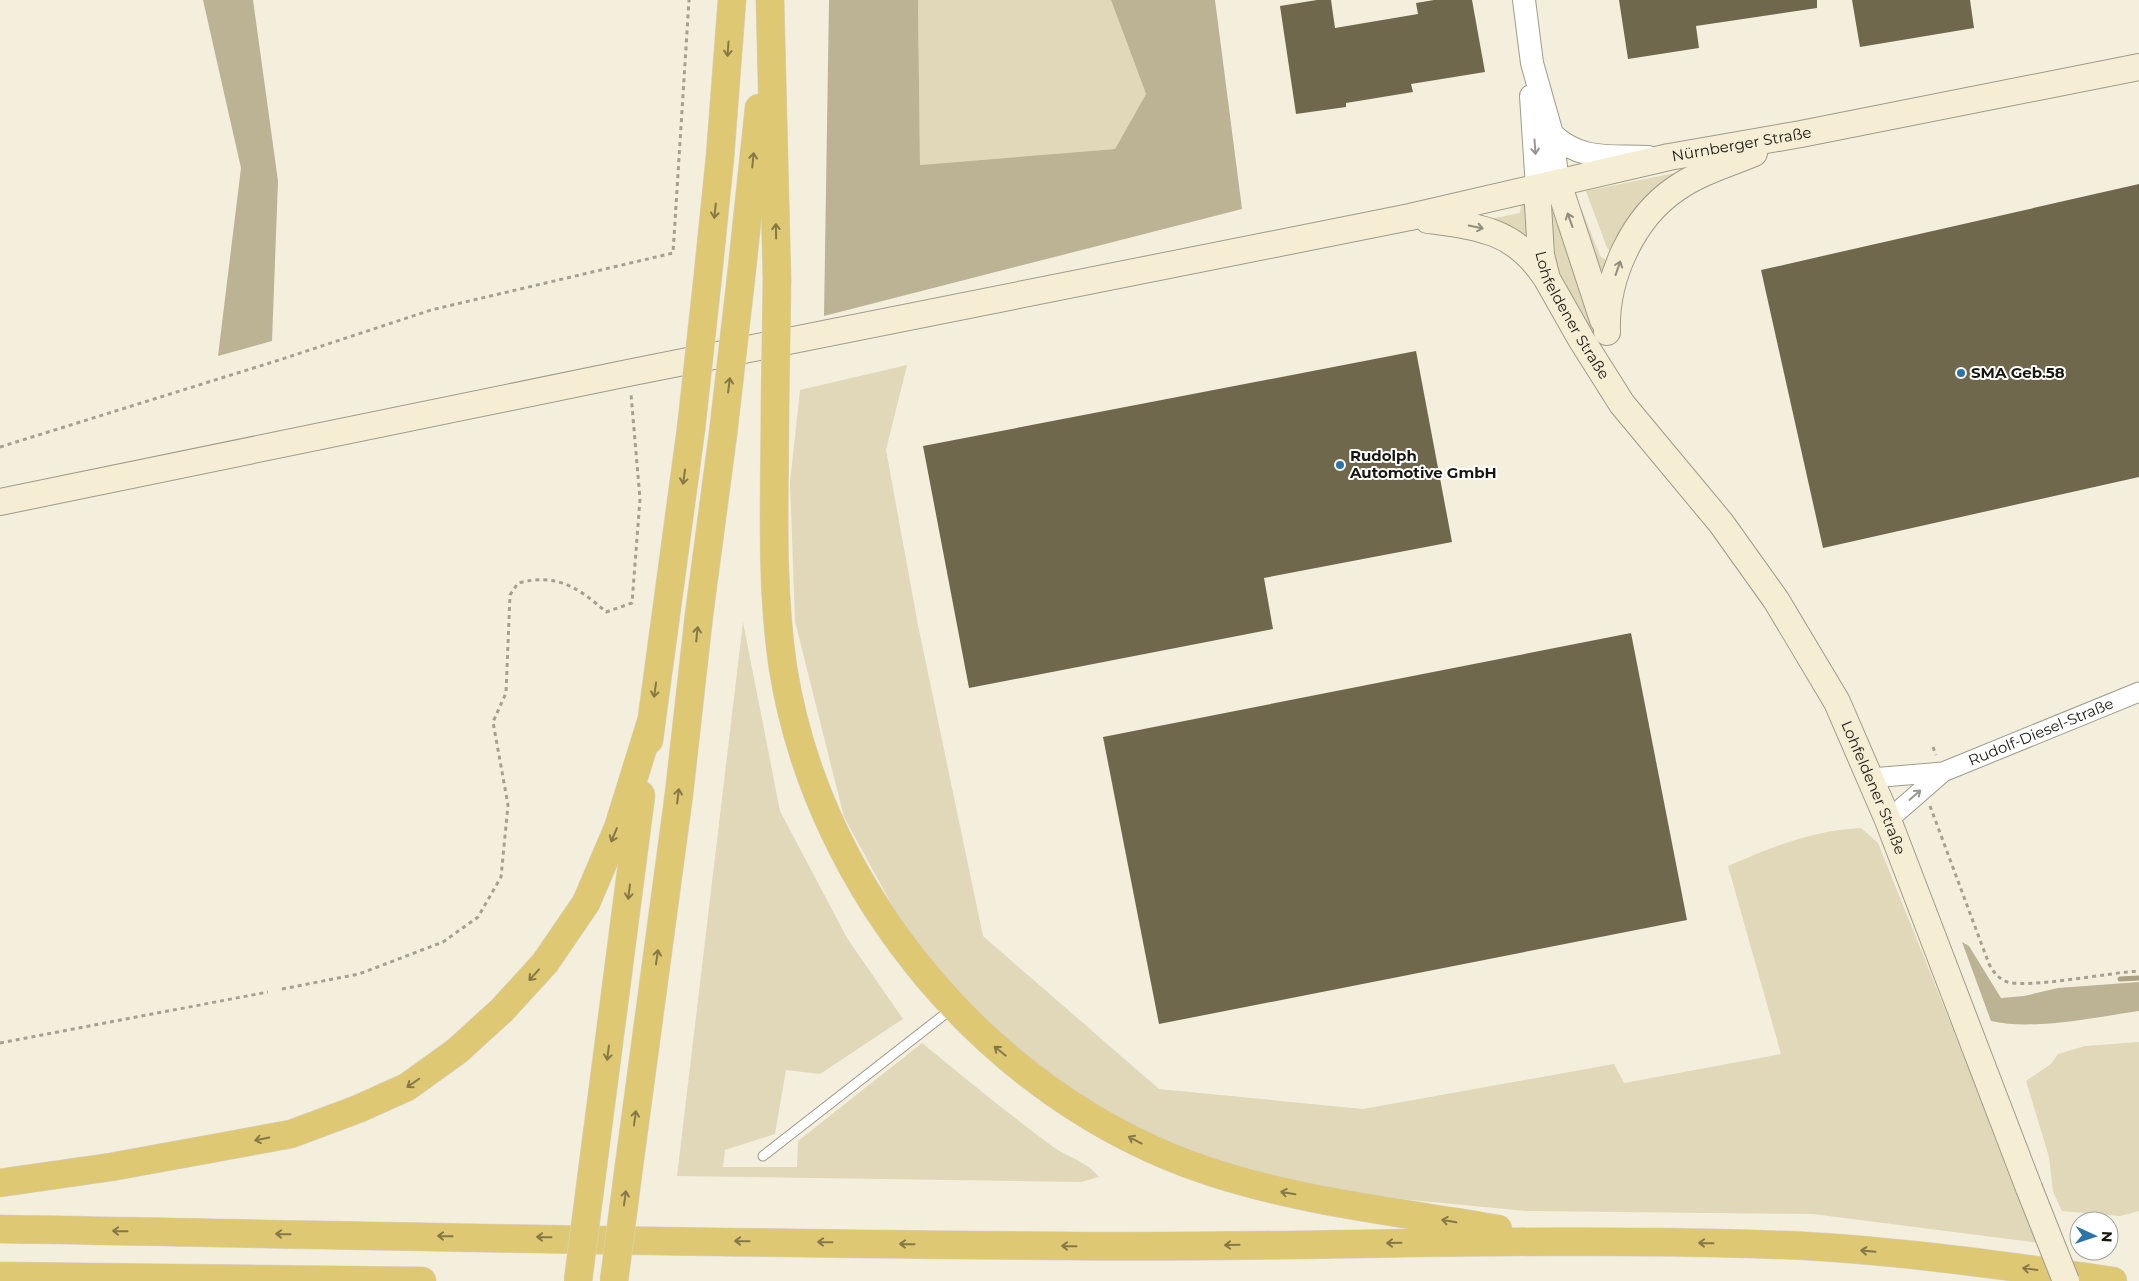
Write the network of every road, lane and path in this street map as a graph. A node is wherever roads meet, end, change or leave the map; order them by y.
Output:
1 (689, 0) edge
2 (732, 0) edge
3 (770, 0) edge
4 (1524, 0) edge
5 (1532, 63) junction
6 (2139, 67) edge
7 (1552, 134) junction
8 (1801, 134) junction
9 (1669, 157) junction
10 (1548, 186) junction
11 (1410, 217) junction
12 (1547, 279) junction
13 (1607, 332) junction
14 (628, 373) junction
15 (1643, 428) junction
16 (0, 446) edge
17 (0, 502) edge
18 (2139, 692) edge
19 (651, 722) junction
20 (1943, 772) junction
21 (1871, 778) junction
22 (1921, 790) junction
23 (1888, 820) junction
24 (2139, 971) edge
25 (282, 989) dead end
26 (268, 992) dead end
27 (954, 1007) junction
28 (0, 1043) edge
29 (763, 1156) dead end
30 (0, 1183) edge
31 (0, 1229) edge
32 (1566, 1241) junction
33 (0, 1276) edge
34 (422, 1281) edge
35 (578, 1281) edge
36 (614, 1281) edge
37 (2066, 1281) edge
38 (2113, 1281) edge

1 - 16 path
2 -> 19 highway, bridge
27 -> 3 highway, bridge
36 -> 3 highway, bridge
4 - 5 street
5 - 7 street
5 -> 10 street
6 - 8 main road, Nürnberger Straße
7 - 9 street
7 - 10 street
8 - 9 main road, Nürnberger Straße
13 -> 8 main road
9 - 10 main road, Nürnberger Straße
10 - 11 main road, Nürnberger Straße
10 - 12 main road, Lohfeldener Straße
13 -> 10 main road, Lohfeldener Straße
11 -> 12 main road
11 - 14 main road, Nürnberger Straße
12 - 15 main road, Lohfeldener Straße
13 - 15 main road, Lohfeldener Straße
14 - 17 main road, Nürnberger Straße
14 - 25 path
15 - 21 main road, Lohfeldener Straße
18 - 20 street, Rudolf-Diesel-Straße
19 -> 30 highway
19 -> 35 highway, bridge
20 - 21 street, Rudolf-Diesel-Straße
20 - 22 street, Rudolf-Diesel-Straße
21 - 23 main road, Lohfeldener Straße
23 -> 22 street, Rudolf-Diesel-Straße
22 - 24 path
23 - 37 main road, Lohfeldener Straße, bridge
26 - 28 path
27 - 29 lane
32 -> 27 highway
32 -> 31 highway
38 -> 32 highway
33 - 34 highway

